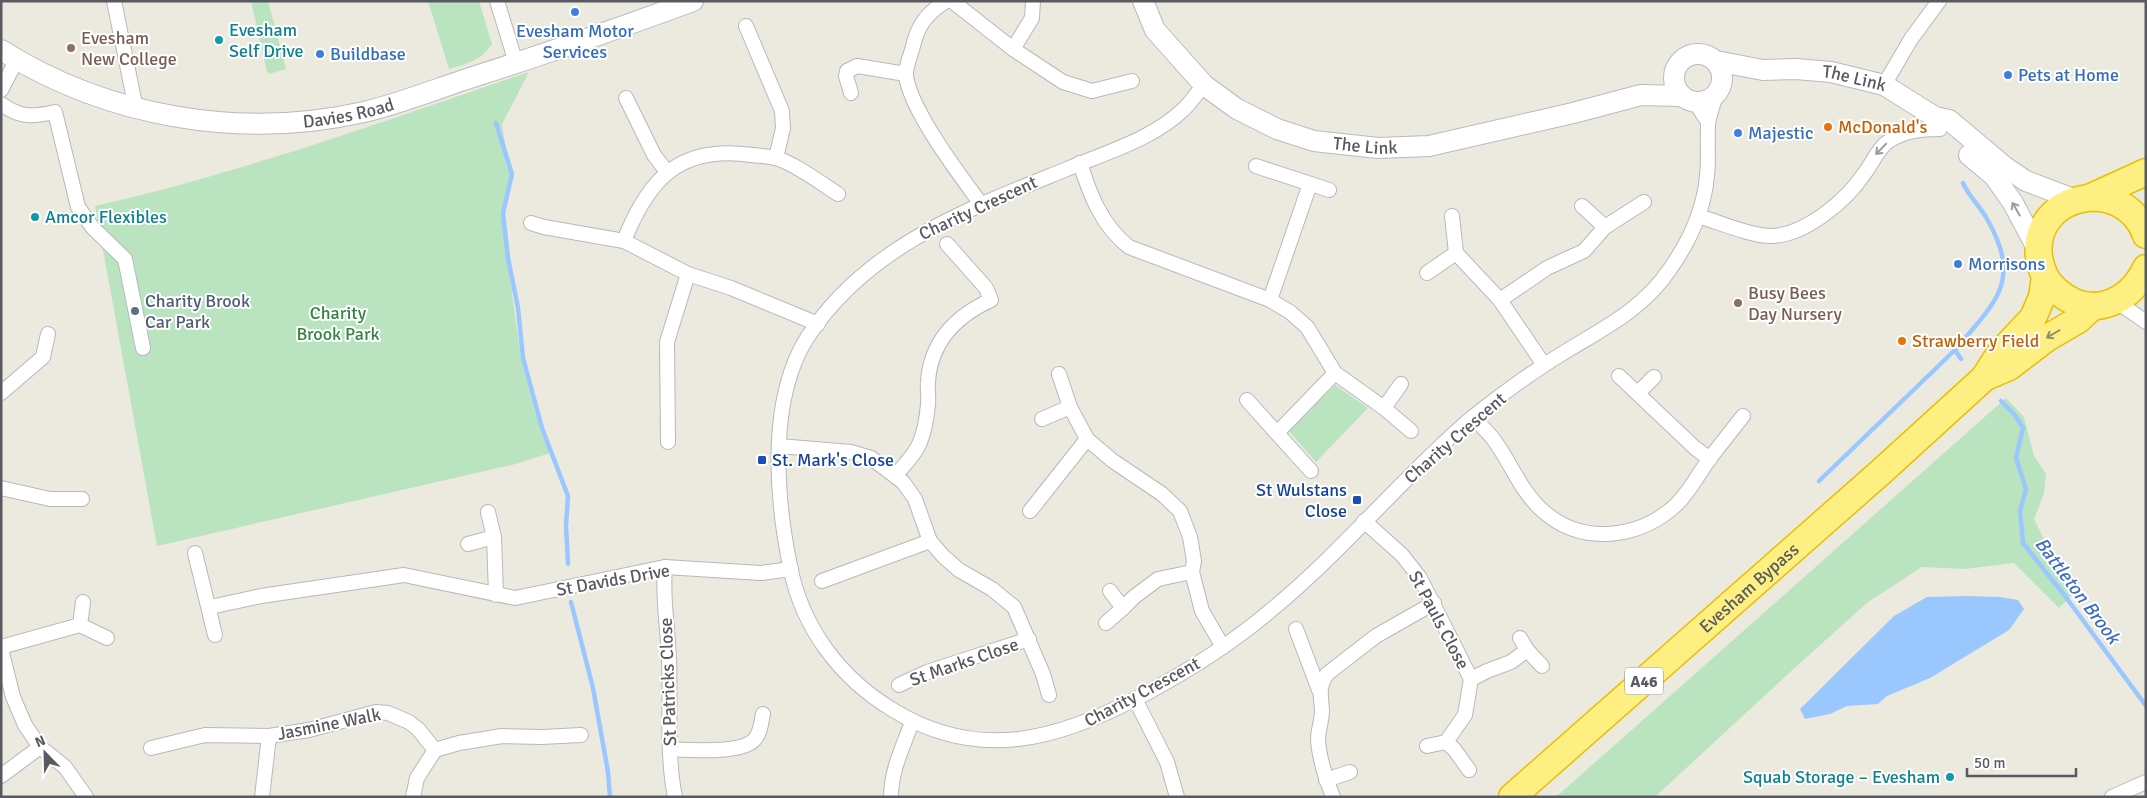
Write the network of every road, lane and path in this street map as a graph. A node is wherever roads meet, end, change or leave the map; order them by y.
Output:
1 (114, 1) edge
2 (497, 1) edge
3 (693, 1) edge
4 (946, 1) edge
5 (952, 1) edge
6 (1033, 1) edge
7 (1143, 1) edge
8 (1939, 1) edge
9 (746, 26) dead end
10 (1013, 49) junction
11 (9, 54) edge
12 (1716, 61) junction
13 (516, 63) junction
14 (1763, 70) junction
15 (906, 74) junction
16 (1674, 74) junction
17 (1132, 82) dead end
18 (1204, 85) junction
19 (1884, 85) junction
20 (1719, 89) junction
21 (1, 90) edge
22 (851, 93) dead end
23 (1641, 95) junction
24 (626, 98) dead end
25 (1688, 99) junction
26 (1, 104) edge
27 (136, 109) junction
28 (1708, 122) junction
29 (1938, 123) junction
30 (776, 158) junction
31 (1080, 163) junction
32 (1256, 166) dead end
33 (667, 172) junction
34 (2146, 172) edge
35 (1310, 184) junction
36 (1329, 190) dead end
37 (838, 194) dead end
38 (2084, 198) junction
39 (1644, 202) dead end
40 (981, 204) junction
41 (1582, 206) dead end
42 (1452, 216) dead end
43 (1698, 216) junction
44 (531, 223) dead end
45 (1605, 227) junction
46 (2146, 235) edge
47 (624, 241) junction
48 (947, 244) dead end
49 (1456, 253) junction
50 (2042, 265) junction
51 (2146, 268) edge
52 (1426, 273) dead end
53 (688, 274) junction
54 (1270, 300) junction
55 (1500, 300) junction
56 (2104, 304) junction
57 (2146, 322) edge
58 (818, 324) junction
59 (48, 334) dead end
60 (143, 348) dead end
61 (1544, 365) junction
62 (1335, 373) junction
63 (1059, 374) dead end
64 (1619, 376) dead end
65 (1654, 377) dead end
66 (1984, 378) junction
67 (1401, 384) dead end
68 (1, 393) edge
69 (1638, 393) junction
70 (1247, 400) dead end
71 (1070, 407) junction
72 (1384, 408) junction
73 (1743, 416) dead end
74 (1473, 417) junction
75 (1042, 419) dead end
76 (1412, 431) dead end
77 (1277, 433) junction
78 (1087, 439) junction
79 (668, 442) dead end
80 (779, 446) junction
81 (1710, 459) junction
82 (1311, 471) dead end
83 (895, 476) junction
84 (1, 488) edge
85 (82, 499) dead end
86 (1030, 511) dead end
87 (488, 512) dead end
88 (1364, 521) junction
89 (494, 538) junction
90 (930, 541) junction
91 (468, 544) dead end
92 (195, 553) dead end
93 (665, 567) junction
94 (791, 569) junction
95 (1192, 572) junction
96 (822, 581) dead end
97 (1110, 591) dead end
98 (496, 595) junction
99 (84, 602) dead end
100 (1434, 603) junction
101 (210, 607) junction
102 (1123, 608) junction
103 (1106, 624) dead end
104 (80, 625) junction
105 (1296, 629) dead end
106 (215, 635) dead end
107 (107, 638) dead end
108 (1029, 639) junction
109 (1223, 647) junction
110 (1, 648) edge
111 (1542, 666) dead end
112 (1471, 679) junction
113 (899, 685) dead end
114 (1319, 690) junction
115 (1049, 694) dead end
116 (1135, 699) junction
117 (763, 714) dead end
118 (912, 722) junction
119 (581, 735) dead end
120 (269, 736) junction
121 (1446, 742) junction
122 (1427, 746) dead end
123 (40, 747) junction
124 (152, 748) dead end
125 (670, 749) junction
126 (435, 750) junction
127 (1469, 770) dead end
128 (1350, 772) dead end
129 (1, 776) edge
130 (1326, 780) junction
131 (2146, 782) edge
132 (86, 797) edge
133 (262, 797) edge
134 (413, 797) edge
135 (675, 797) edge
136 (891, 797) edge
137 (1178, 797) edge
138 (1333, 797) edge
139 (1512, 797) edge
140 (2112, 797) edge

1 - 27 street
2 - 13 street
3 - 13 street, Davies Road
4 - 15 street
5 - 10 street
6 - 10 street
7 - 18 street, The Link
8 - 19 street
9 - 30 street
10 - 17 street
11 - 21 street
11 - 27 street, Davies Road
12 - 14 street, The Link
12 - 16 street, The Link
12 - 20 street
13 - 27 street, Davies Road
14 - 19 street, The Link
14 - 20 street, The Link
15 - 22 street
15 - 40 street
16 - 23 street, The Link
16 - 25 street
18 - 23 street, The Link
18 - 31 street, Charity Crescent
19 - 29 street, The Link
20 - 25 street, The Link
20 - 28 street, Charity Crescent
23 - 25 street, The Link
24 - 33 street
25 - 28 street
26 - 60 street
28 - 43 street, Charity Crescent
29 - 38 street, The Link
29 -> 43 street
50 -> 29 street, The Link
30 - 33 street
30 - 37 street
31 - 40 street, Charity Crescent
31 - 54 street
32 - 35 street
33 - 47 street
34 - 38 highway
35 - 36 street
35 - 54 street
38 - 46 highway
38 - 50 highway, Evesham Bypass
39 - 45 street
40 - 58 street, Charity Crescent
41 - 45 street
42 - 49 street
43 - 61 street, Charity Crescent
44 - 47 street
45 - 55 street
47 - 53 street
48 - 83 street
49 - 52 street
49 - 55 street
50 - 56 highway
50 - 66 highway, Evesham Bypass / A46
51 - 56 highway, Evesham Bypass
53 - 58 street
53 - 79 street
54 - 62 street
55 - 61 street
56 - 57 street
56 -> 66 highway, Evesham Bypass / A46
58 - 80 street, Charity Crescent
59 - 68 street
61 - 74 street, Charity Crescent
62 - 72 street
62 - 77 street
63 - 71 street
64 - 69 street
65 - 69 street
66 - 139 highway, Evesham Bypass / A46
67 - 72 street
69 - 81 street
70 - 77 street
71 - 75 street
71 - 78 street
72 - 76 street
73 - 81 street
74 - 81 street
74 - 88 street, Charity Crescent
77 - 82 street
78 - 86 street
78 - 95 street
80 - 83 street, St Marks Close
80 - 94 street, Charity Crescent
83 - 90 street, St Marks Close
84 - 85 street
87 - 89 street
88 - 100 street, St Pauls Close
88 - 109 street, Charity Crescent
89 - 91 street
89 - 98 street
90 - 96 street
90 - 108 street, St Marks Close
92 - 101 street
93 - 94 street, St Davids Drive
93 - 98 street, St Davids Drive
93 - 125 street, St Patricks Close
94 - 118 street, Charity Crescent
95 - 102 street
95 - 109 street
97 - 102 street
98 - 101 street, St Davids Drive
99 - 104 street
100 - 112 street, St Pauls Close
100 - 114 street
101 - 106 street
102 - 103 street
104 - 107 street
104 - 110 street
105 - 114 street
108 - 113 street, St Marks Close
108 - 115 street, St Marks Close
109 - 116 street, Charity Crescent
110 - 123 street
111 - 112 street, St Pauls Close
112 - 121 street, St Pauls Close
114 - 130 street
116 - 118 street, Charity Crescent
116 - 137 street
117 - 125 street
118 - 136 street
119 - 126 street
120 - 124 street, Jasmine Walk
120 - 126 street, Jasmine Walk
120 - 133 street, Jasmine Walk
121 - 122 street
121 - 127 street
123 - 129 street
123 - 132 street
125 - 135 street, St Patricks Close
126 - 134 street
128 - 130 street
130 - 138 street
131 - 140 street

